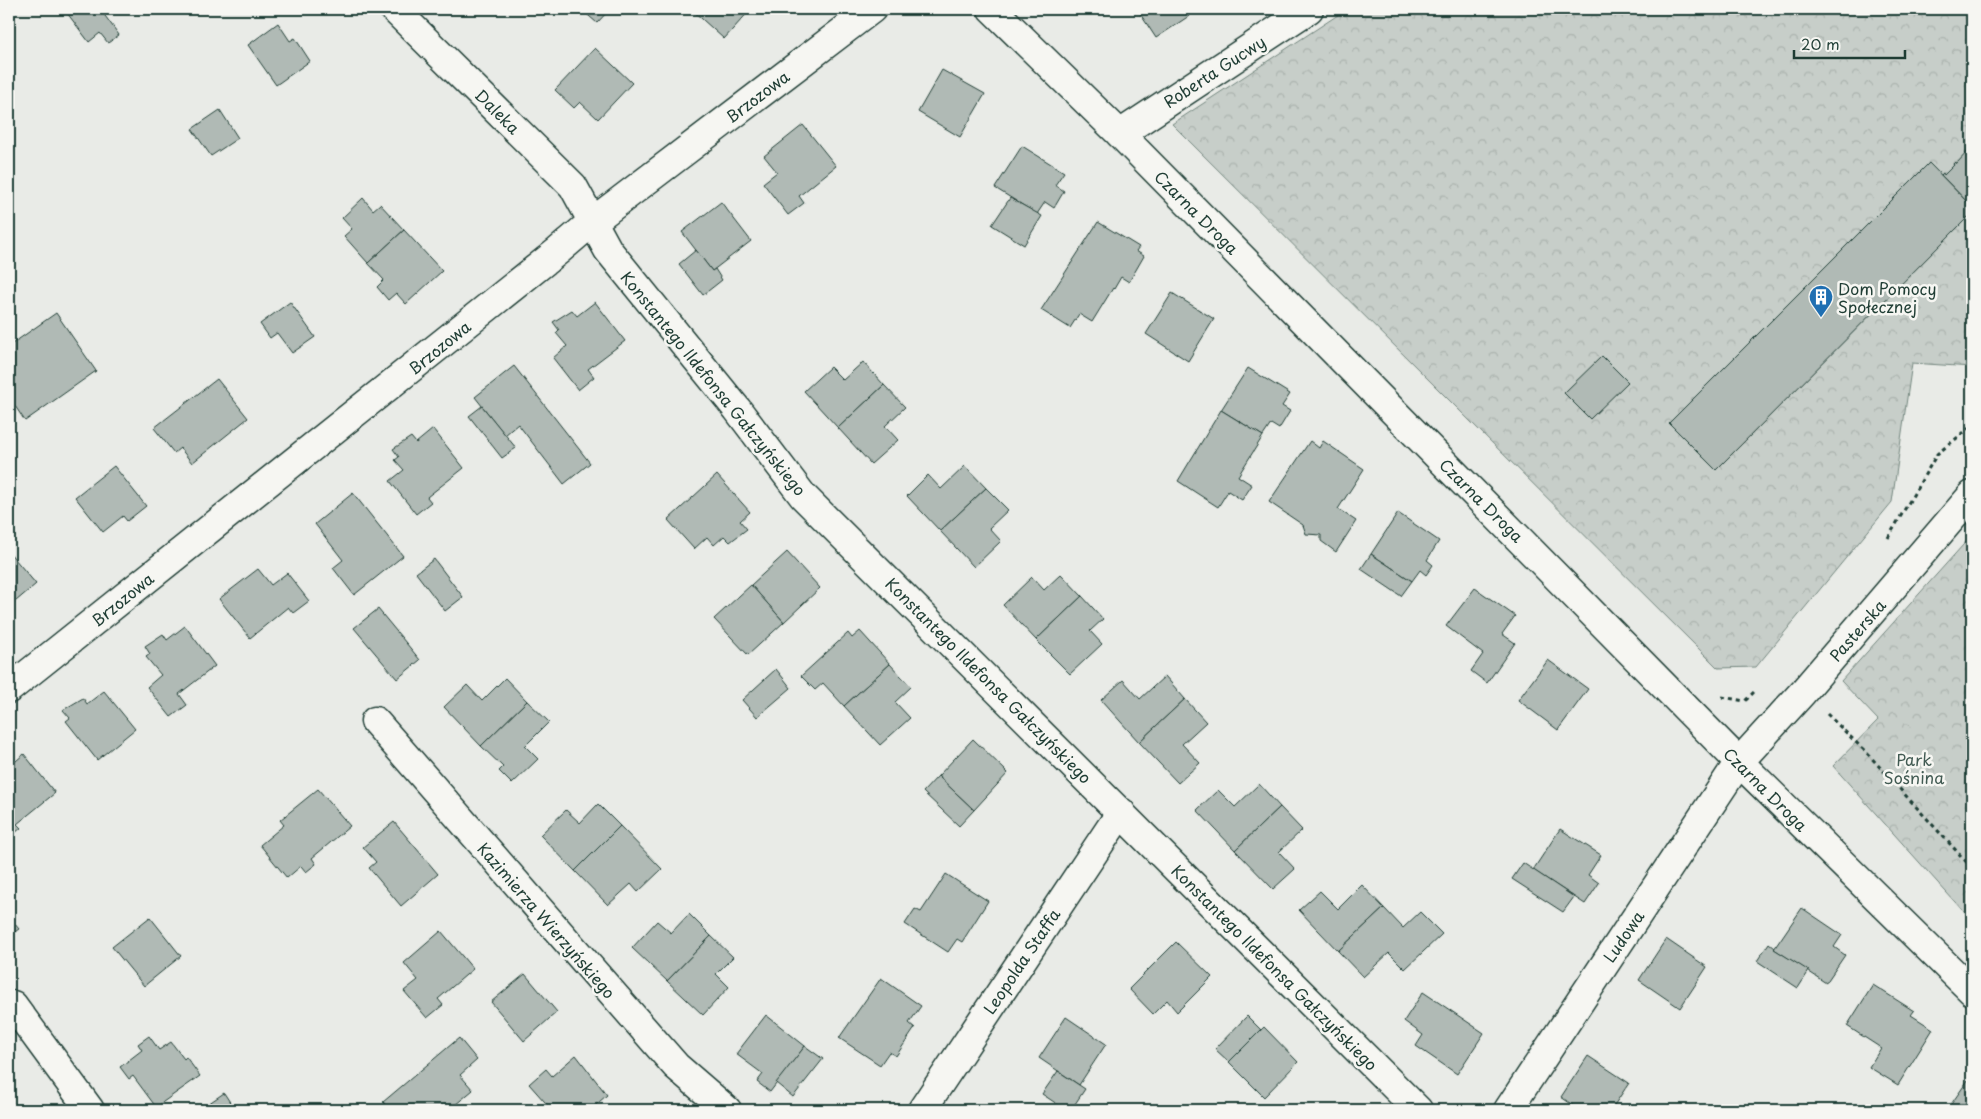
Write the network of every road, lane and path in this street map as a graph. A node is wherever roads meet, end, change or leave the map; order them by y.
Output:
1 (394, 9) edge
2 (872, 9) edge
3 (992, 9) edge
4 (1309, 9) edge
5 (1120, 134) junction
6 (592, 222) junction
7 (1972, 426) edge
8 (1972, 495) edge
9 (1885, 543) dead end
10 (1758, 688) dead end
11 (9, 689) edge
12 (1803, 692) junction
13 (1716, 696) dead end
14 (375, 721) dead end
15 (1739, 762) junction
16 (1121, 812) junction
17 (1972, 868) edge
18 (1972, 991) edge
19 (13, 1006) dead end
20 (90, 1110) edge
21 (727, 1110) edge
22 (922, 1110) edge
23 (1418, 1110) edge
24 (1508, 1110) edge

1 - 6 street, Daleka
2 - 6 street, Brzozowa
3 - 5 street, Czarna Droga
4 - 5 street, Roberta Gucwy
5 - 15 street, Czarna Droga
6 - 11 street, Brzozowa
6 - 16 street, Konstantego Ildefonsa Gałczyńskiego
7 - 9 path
8 - 12 street, Pasterska
10 - 13 path
12 - 15 street, Pasterska
12 - 17 path
14 - 21 street, Kazimierza Wierzyńskiego
15 - 18 street, Czarna Droga
15 - 24 street, Ludowa
16 - 22 street, Leopolda Staffa
16 - 23 street, Konstantego Ildefonsa Gałczyńskiego
19 - 20 street

